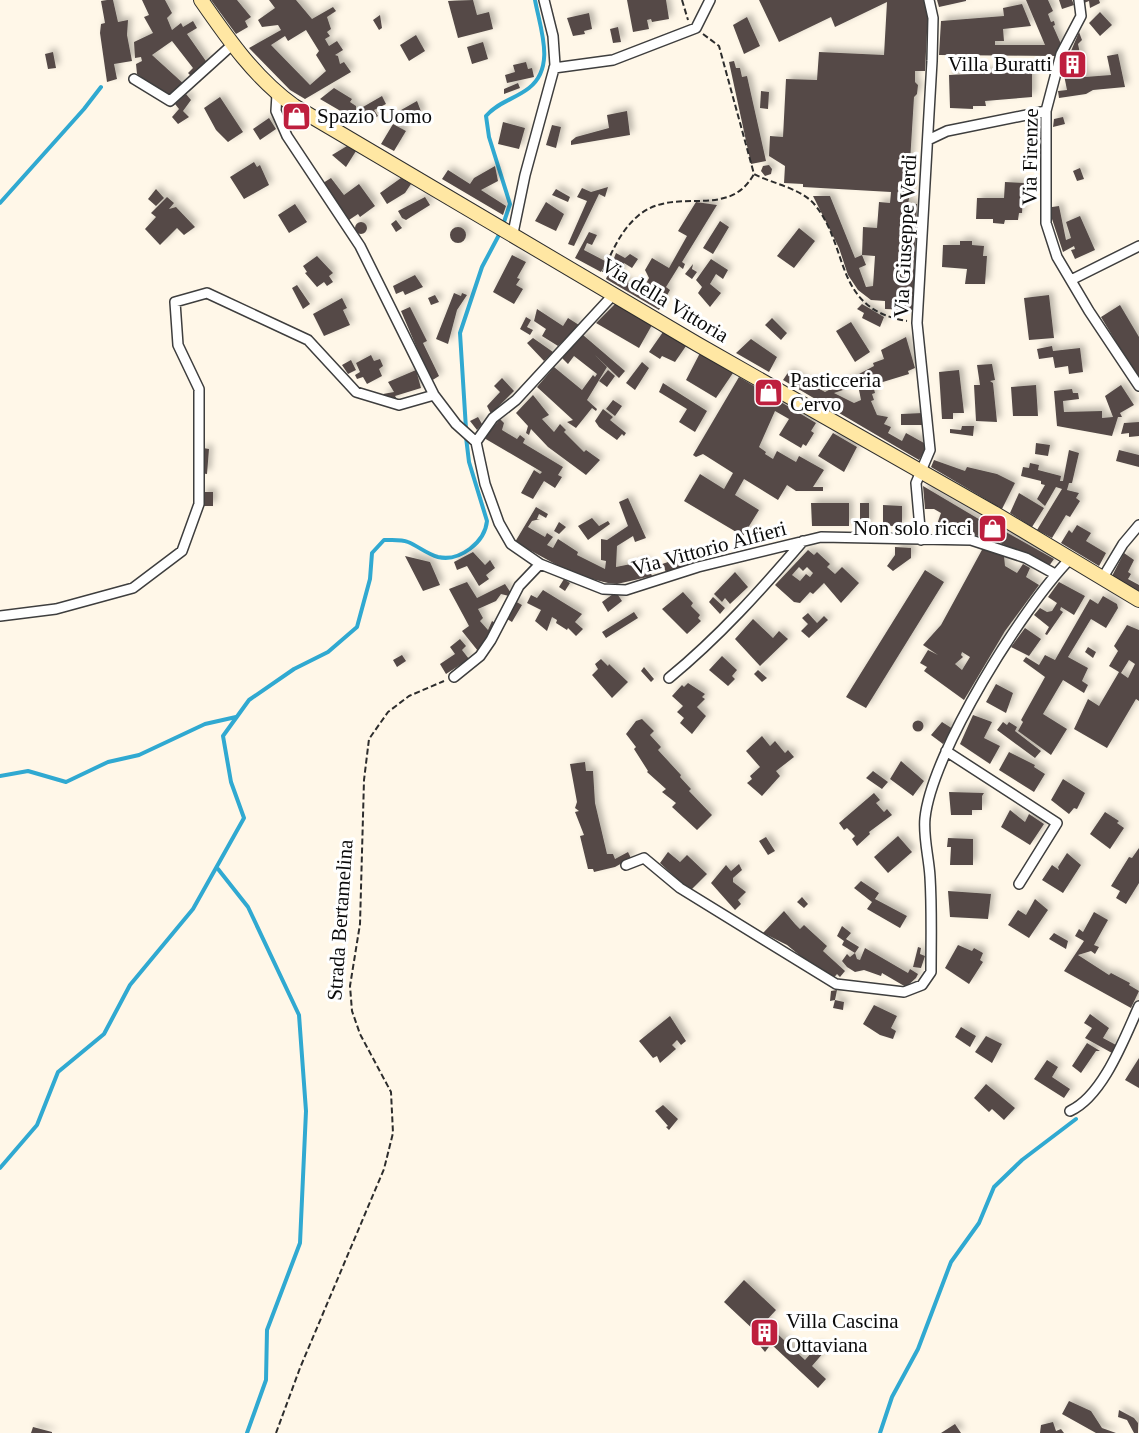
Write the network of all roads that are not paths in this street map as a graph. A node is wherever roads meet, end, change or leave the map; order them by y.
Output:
1 (201, 0) edge
2 (544, 0) edge
3 (711, 0) edge
4 (929, 0) edge
5 (1079, 0) edge
6 (232, 45) junction
7 (554, 68) junction
8 (134, 79) dead end
9 (277, 94) junction
10 (1046, 111) junction
11 (928, 140) junction
12 (503, 228) junction
13 (1139, 246) edge
14 (1071, 280) junction
15 (613, 295) junction
16 (1139, 386) edge
17 (434, 395) junction
18 (476, 442) junction
19 (921, 472) junction
20 (1139, 525) edge
21 (921, 540) junction
22 (803, 541) junction
23 (1070, 559) junction
24 (540, 564) junction
25 (1055, 574) junction
26 (1102, 579) junction
27 (1139, 600) edge
28 (0, 616) edge
29 (454, 677) road end
30 (669, 678) dead end
31 (946, 751) junction
32 (626, 865) dead end
33 (1019, 884) dead end
34 (1139, 1006) edge
35 (1070, 1111) dead end

1 - 6 street, Via della Vittoria
2 - 7 street
3 - 7 street
4 - 11 street, Via Giuseppe Verdi
5 - 10 street, Via Firenze
6 - 8 street
6 - 9 street, Via della Vittoria
7 - 12 street
9 - 12 street, Via della Vittoria
9 - 17 street
10 - 11 street
10 - 14 street, Via Firenze
11 - 19 street, Via Giuseppe Verdi
12 - 15 street, Via della Vittoria
13 - 14 street
14 - 16 street, Via Firenze
15 - 18 street
15 - 19 street, Via della Vittoria
17 - 18 street
17 - 28 street
18 - 24 street, Via Vittorio Alfieri
19 - 21 street, Via Giuseppe Verdi
19 - 23 street, Via della Vittoria
20 - 26 street
21 - 22 street, Via Vittorio Alfieri
21 - 25 street, Via Vittorio Alfieri
22 - 24 street, Via Vittorio Alfieri
22 - 30 street
23 - 25 street
23 - 26 street, Via della Vittoria
24 - 29 street
25 - 31 street
26 - 27 street, Via della Vittoria
31 - 32 street
31 - 33 street
34 - 35 street

